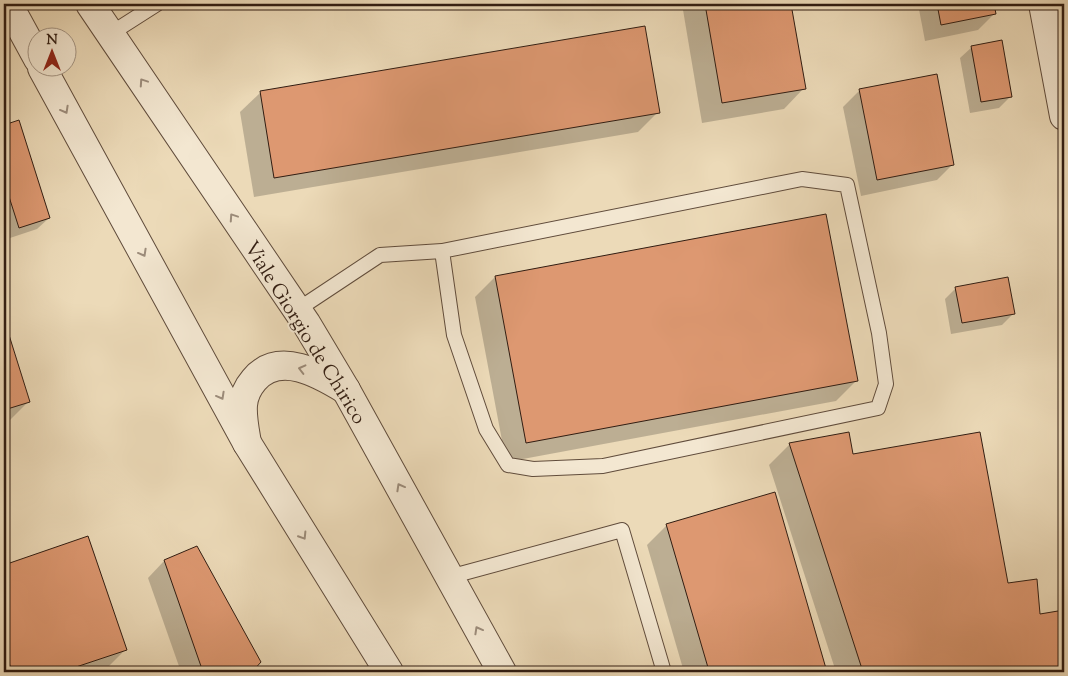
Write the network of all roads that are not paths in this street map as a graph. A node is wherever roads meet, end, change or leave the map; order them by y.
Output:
1 (8, 4) edge
2 (90, 4) edge
3 (157, 4) edge
4 (1043, 4) edge
5 (110, 34) junction
6 (28, 41) edge
7 (47, 78) edge
8 (1064, 116) edge
9 (442, 251) junction
10 (297, 310) junction
11 (346, 390) junction
12 (247, 443) junction
13 (449, 577) junction
14 (389, 672) edge
15 (502, 672) edge
16 (664, 672) edge

1 - 6 street
2 - 5 street, Viale Giorgio de Chirico
3 - 5 lane
4 - 8 street
10 -> 5 street, Viale Giorgio de Chirico
7 -> 12 street
9 - 9 lane
9 - 10 lane
10 - 11 street, Viale Giorgio de Chirico
11 -> 12 street
13 -> 11 street, Viale Giorgio de Chirico
12 -> 14 street
15 -> 13 street, Viale Giorgio de Chirico
13 - 16 lane

